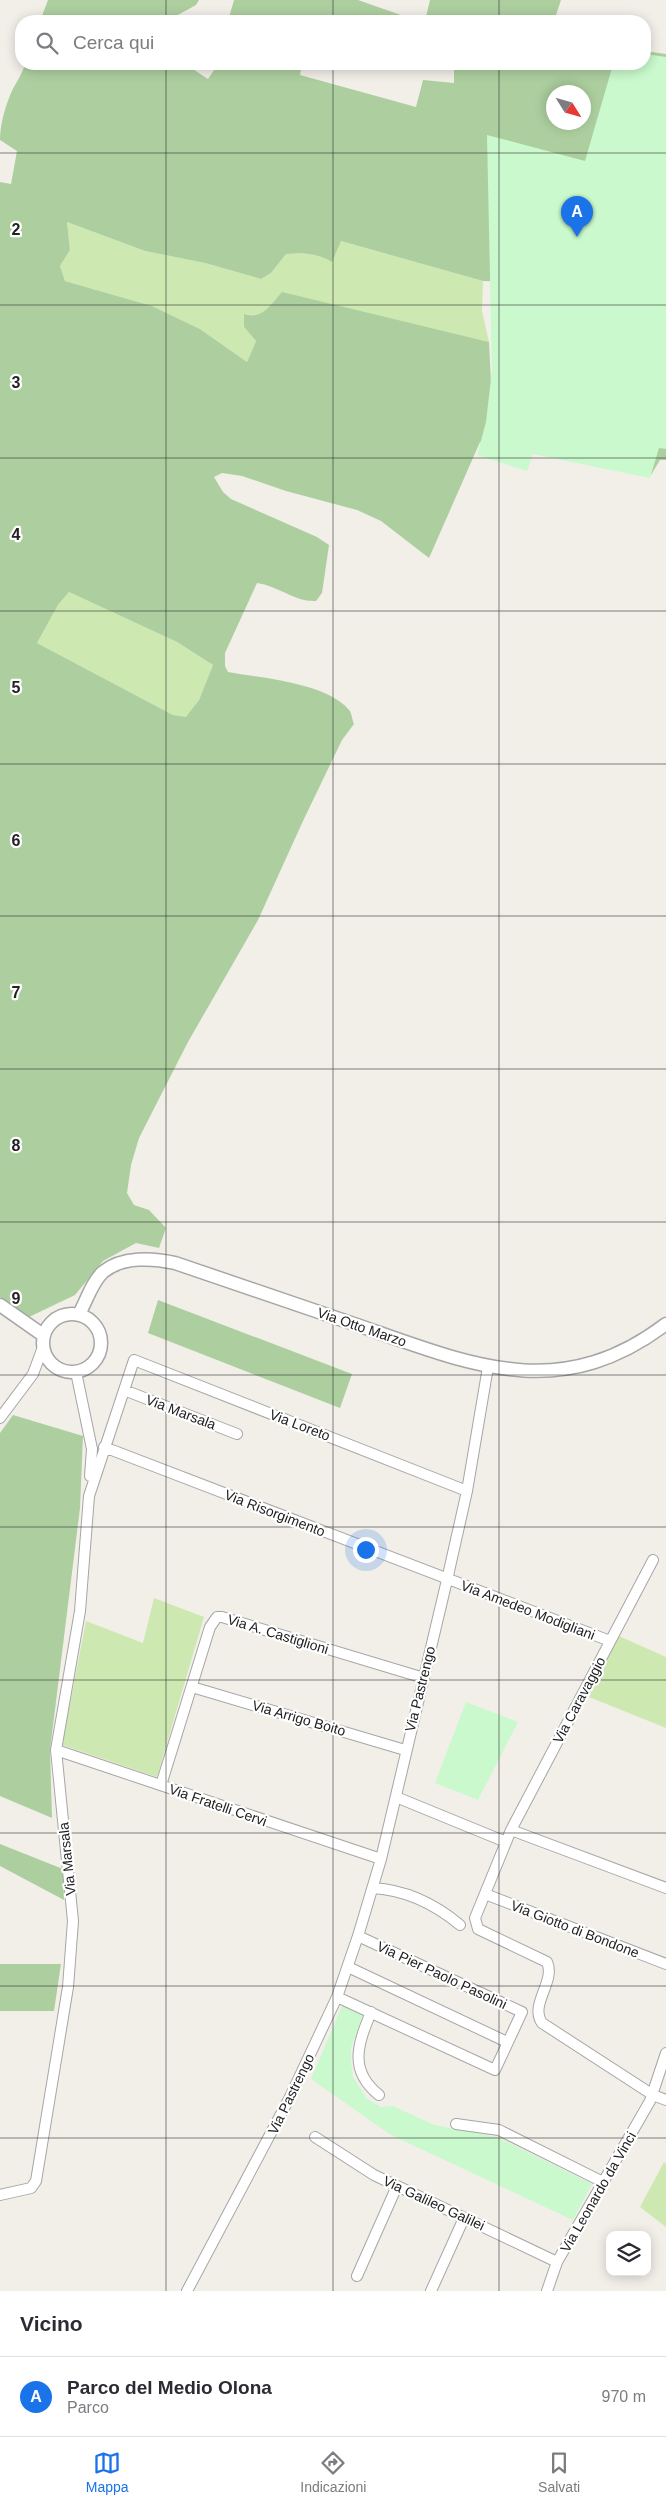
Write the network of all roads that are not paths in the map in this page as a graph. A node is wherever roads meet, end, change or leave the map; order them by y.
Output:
1 (0, 1305) edge
2 (79, 1314) junction
3 (666, 1324) edge
4 (43, 1341) junction
5 (134, 1360) joint
6 (488, 1367) junction
7 (76, 1372) junction
8 (124, 1390) junction
9 (0, 1418) edge
10 (237, 1434) dead end
11 (104, 1447) junction
12 (467, 1491) junction
13 (89, 1496) junction
14 (654, 1560) dead end
15 (447, 1580) junction
16 (610, 1641) junction
17 (424, 1678) junction
18 (192, 1687) junction
19 (56, 1750) junction
20 (405, 1750) junction
21 (161, 1785) junction
22 (396, 1797) junction
23 (511, 1830) junction
24 (506, 1842) junction
25 (381, 1859) junction
26 (373, 1888) junction
27 (666, 1888) edge
28 (485, 1894) junction
29 (460, 1925) dead end
30 (358, 1936) junction
31 (666, 1964) edge
32 (348, 1966) junction
33 (337, 1997) junction
34 (371, 2012) junction
35 (507, 2042) junction
36 (666, 2052) edge
37 (379, 2095) dead end
38 (653, 2095) junction
39 (666, 2100) edge
40 (456, 2124) dead end
41 (315, 2137) dead end
42 (603, 2182) junction
43 (398, 2186) junction
44 (0, 2195) edge
45 (464, 2218) junction
46 (557, 2262) junction
47 (357, 2276) dead end
48 (187, 2291) edge
49 (430, 2291) edge
50 (547, 2291) edge

1 - 4 street
2 - 4 street
2 - 6 street, Via Otto Marzo
2 - 7 street
3 - 6 street, Via Otto Marzo
4 - 7 street
4 - 9 street
5 - 8 street, Via Marsala
5 - 12 street, Via Loreto
6 - 12 street, Via Pastrengo
7 - 13 street, Via Marsala
8 - 10 street, Via Marsala
8 - 11 street, Via Marsala
11 - 13 street, Via Marsala
11 - 15 street, Via Risorgimento
12 - 15 street, Via Pastrengo
13 - 19 street, Via Marsala
14 - 16 street, Via Caravaggio
15 - 16 street, Via Amedeo Modigliani
15 - 17 street, Via Pastrengo
16 - 23 street, Via Caravaggio
17 - 18 street, Via A. Castiglioni
17 - 20 street, Via Pastrengo
18 - 20 street, Via Arrigo Boito
18 - 21 street, Via A. Castiglioni
19 - 21 street, Via Fratelli Cervi
19 - 44 street, Via Marsala
20 - 22 street, Via Pastrengo
21 - 25 street, Via Fratelli Cervi
22 - 24 street
22 - 25 street, Via Pastrengo
23 - 24 street, Via Caravaggio
23 - 27 street
24 - 28 street, Via Caravaggio
25 - 26 street, Via Pastrengo
26 - 29 street
26 - 30 street, Via Pastrengo
28 - 31 street, Via Giotto di Bondone
28 - 38 street, Via Caravaggio
30 - 32 street, Via Pastrengo
30 - 35 street, Via Pier Paolo Pasolini
32 - 33 street, Via Pastrengo
32 - 35 street
33 - 34 street, Via Pier Paolo Pasolini
33 - 48 street, Via Pastrengo
34 - 35 street, Via Pier Paolo Pasolini
34 - 37 street
36 - 38 street, Via Leonardo da Vinci
38 - 39 street
38 - 42 street, Via Leonardo da Vinci
40 - 42 street
41 - 43 street, Via Galileo Galilei
42 - 46 street, Via Leonardo da Vinci
43 - 45 street, Via Galileo Galilei
43 - 47 street
45 - 46 street, Via Galileo Galilei
45 - 49 street
46 - 50 street, Via Leonardo da Vinci

